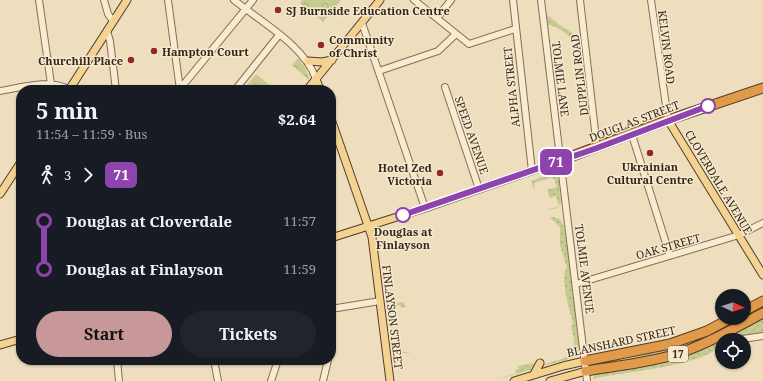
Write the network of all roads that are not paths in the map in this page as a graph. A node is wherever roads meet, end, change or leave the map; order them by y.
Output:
1 (40, 0) edge
2 (104, 0) edge
3 (127, 0) edge
4 (168, 0) edge
5 (234, 0) edge
6 (252, 0) edge
7 (380, 0) edge
8 (414, 0) edge
9 (451, 0) edge
10 (513, 0) edge
11 (541, 0) edge
12 (580, 0) edge
13 (651, 0) edge
14 (245, 9) junction
15 (437, 18) junction
16 (113, 21) junction
17 (362, 23) junction
18 (515, 30) junction
19 (107, 31) junction
20 (456, 34) junction
21 (279, 35) junction
22 (332, 60) junction
23 (308, 61) junction
24 (379, 71) junction
25 (316, 79) junction
26 (51, 84) junction
27 (44, 85) edge
28 (58, 85) edge
29 (72, 85) edge
30 (115, 85) edge
31 (180, 85) edge
32 (183, 85) edge
33 (239, 85) edge
34 (311, 85) edge
35 (318, 85) edge
36 (445, 87) dead end
37 (763, 88) edge
38 (16, 89) edge
39 (0, 91) edge
40 (668, 120) junction
41 (336, 133) edge
42 (632, 135) junction
43 (597, 148) junction
44 (562, 160) junction
45 (16, 170) edge
46 (532, 171) junction
47 (479, 189) junction
48 (0, 194) edge
49 (425, 208) junction
50 (763, 223) edge
51 (369, 226) junction
52 (739, 235) junction
53 (336, 236) edge
54 (670, 256) junction
55 (763, 275) edge
56 (576, 284) junction
57 (763, 294) edge
58 (380, 301) junction
59 (760, 303) edge
60 (751, 308) edge
61 (336, 309) edge
62 (763, 313) edge
63 (717, 325) edge
64 (763, 336) edge
65 (751, 338) edge
66 (16, 340) edge
67 (0, 345) edge
68 (585, 361) junction
69 (540, 363) dead end
70 (117, 365) edge
71 (215, 365) edge
72 (276, 365) edge
73 (327, 365) edge
74 (586, 371) junction
75 (534, 374) junction
76 (120, 381) edge
77 (218, 381) edge
78 (271, 381) edge
79 (323, 381) edge
80 (390, 381) edge
81 (514, 381) edge
82 (550, 381) edge
83 (587, 381) edge

1 - 26 street
2 - 16 street
3 - 16 main road
4 - 31 street
5 - 14 street
6 - 14 street
7 - 17 main road
8 - 15 street
9 - 15 street
10 - 18 street, ALPHA STREET
11 - 44 street, TOLMIE LANE
12 - 43 street, DUPPLIN ROAD
13 - 40 street, KELVIN ROAD
14 - 21 street
14 - 32 street
15 - 20 street
16 - 19 main road
17 - 22 main road
17 - 24 street
18 - 20 street
18 - 46 street, ALPHA STREET
19 - 29 main road
19 - 30 street
20 - 24 street
21 - 23 street
21 - 33 street
22 - 23 main road
22 - 25 main road
23 - 25 street
24 - 49 street
25 - 34 main road
25 - 35 main road
26 - 27 street
26 - 28 street
36 - 47 street, SPEED AVENUE
37 - 40 highway, DOUGLAS STREET
38 - 39 street
40 - 42 highway, DOUGLAS STREET
40 - 52 main road, CLOVERDALE AVENUE
41 - 51 main road, FINLAYSON STREET
42 - 43 highway, DOUGLAS STREET
42 - 54 street
43 - 44 highway, DOUGLAS STREET
44 - 46 main road, DOUGLAS STREET
44 - 56 street, TOLMIE AVENUE
45 - 48 main road
46 - 47 main road, DOUGLAS STREET
47 - 49 main road, DOUGLAS STREET
49 - 51 main road, DOUGLAS STREET
50 - 52 street, OAK STREET
51 - 53 main road, DOUGLAS STREET
51 - 58 main road, FINLAYSON STREET
52 - 54 street, OAK STREET
52 - 55 main road, CLOVERDALE AVENUE
54 - 56 street, OAK STREET
56 - 68 street, TOLMIE AVENUE
57 - 59 highway
58 - 61 street
58 - 80 main road, FINLAYSON STREET
59 - 60 highway
62 - 74 highway, BLANSHARD STREET / 17
63 - 68 highway, BLANSHARD STREET / 17
64 - 65 street
66 - 67 main road
68 - 74 street, TOLMIE AVENUE
68 - 75 main road, BLANSHARD STREET / 17
69 - 75 main road
70 - 76 street
71 - 77 street
72 - 78 street
73 - 79 street
74 - 82 main road, BLANSHARD STREET / 17
74 - 83 street, TOLMIE AVENUE
75 - 81 main road, BLANSHARD STREET / 17

